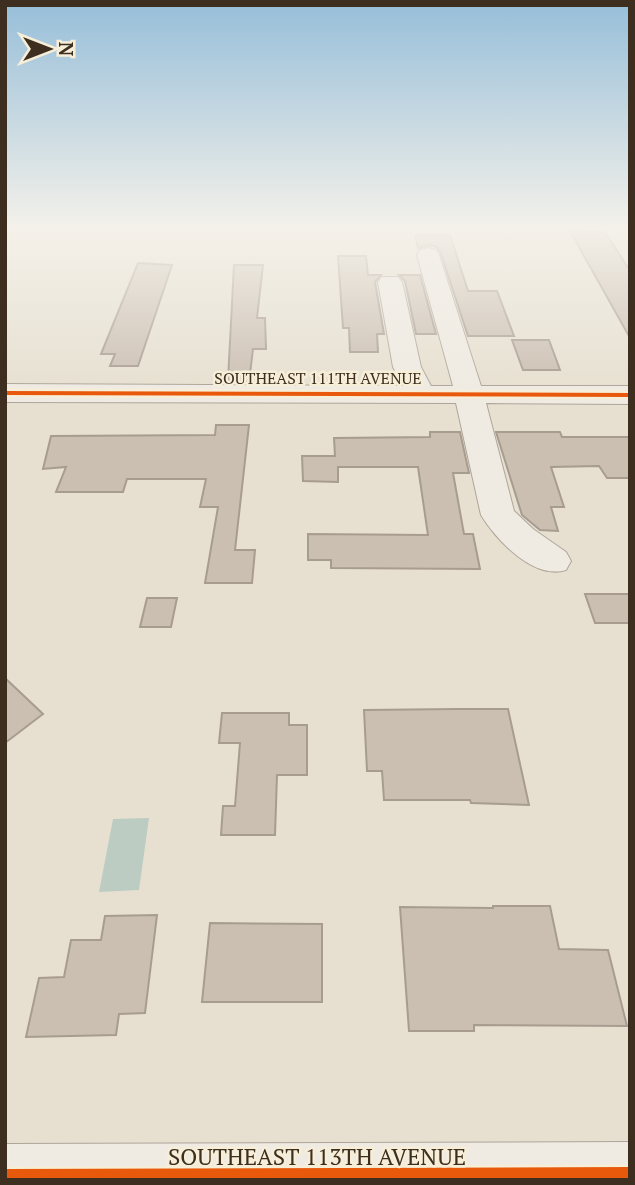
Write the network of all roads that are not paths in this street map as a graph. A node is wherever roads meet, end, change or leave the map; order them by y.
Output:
1 (436, 281) edge
2 (390, 282) dead end
3 (5, 393) edge
4 (421, 394) junction
5 (470, 394) junction
6 (630, 395) edge
7 (553, 561) dead end
8 (630, 1176) edge
9 (5, 1178) edge

1 - 5 street
2 - 4 street
3 - 4 street, SOUTHEAST 111TH AVENUE
4 - 5 street, SOUTHEAST 111TH AVENUE
5 - 6 street, SOUTHEAST 111TH AVENUE
5 - 7 street
8 - 9 street, SOUTHEAST 113TH AVENUE

